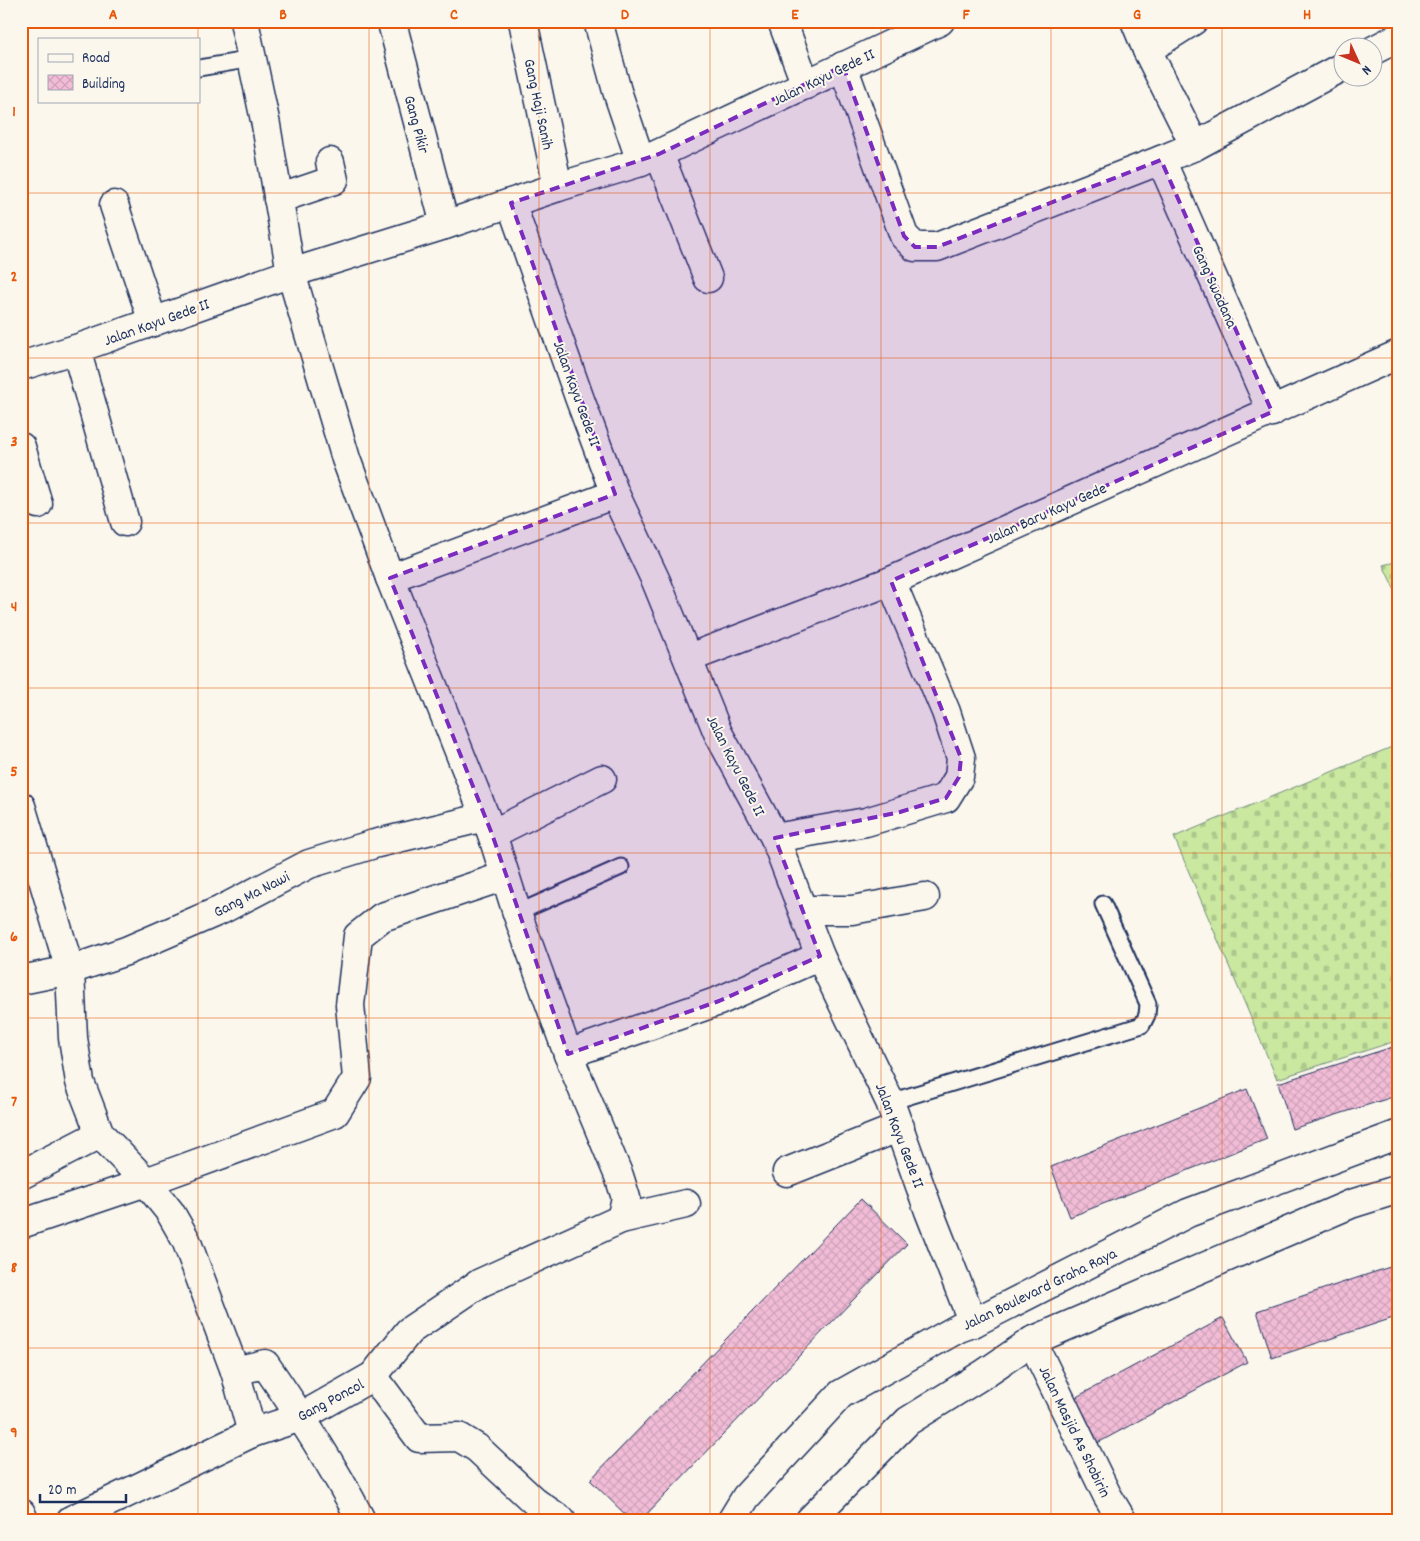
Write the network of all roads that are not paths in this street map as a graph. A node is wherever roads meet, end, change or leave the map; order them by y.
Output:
1 (244, 21) edge
2 (523, 21) edge
3 (598, 21) edge
4 (782, 21) edge
5 (940, 21) edge
6 (1135, 21) edge
7 (1193, 21) edge
8 (392, 23) dead end
9 (1399, 36) edge
10 (1382, 45) edge
11 (1147, 50) junction
12 (252, 59) junction
13 (843, 66) junction
14 (200, 68) edge
15 (1332, 72) edge
16 (806, 85) junction
17 (1194, 146) junction
18 (650, 158) junction
19 (1161, 160) junction
20 (330, 162) dead end
21 (558, 186) junction
22 (278, 198) junction
23 (510, 204) junction
24 (114, 205) dead end
25 (445, 225) junction
26 (290, 273) junction
27 (708, 278) dead end
28 (153, 322) junction
29 (76, 349) junction
30 (1399, 354) edge
31 (21, 366) edge
32 (1272, 412) junction
33 (21, 447) edge
34 (615, 494) junction
35 (38, 504) dead end
36 (124, 522) dead end
37 (390, 578) junction
38 (891, 581) junction
39 (689, 658) junction
40 (602, 779) dead end
41 (21, 806) edge
42 (489, 825) junction
43 (775, 838) junction
44 (621, 867) dead end
45 (505, 876) junction
46 (925, 897) dead end
47 (1103, 904) dead end
48 (803, 910) junction
49 (517, 912) junction
50 (820, 956) junction
51 (70, 970) junction
52 (21, 980) edge
53 (568, 1054) junction
54 (890, 1102) junction
55 (900, 1127) junction
56 (100, 1134) junction
57 (1399, 1134) edge
58 (788, 1172) dead end
59 (21, 1175) edge
60 (146, 1182) junction
61 (1399, 1190) edge
62 (686, 1204) dead end
63 (621, 1219) junction
64 (21, 1224) edge
65 (973, 1323) junction
66 (1032, 1341) junction
67 (235, 1371) junction
68 (373, 1376) junction
69 (301, 1417) junction
70 (252, 1433) junction
71 (21, 1513) edge
72 (24, 1520) edge
73 (71, 1520) edge
74 (361, 1520) edge
75 (561, 1520) edge
76 (732, 1520) edge
77 (810, 1520) edge
78 (1122, 1520) edge

1 - 12 street
2 - 21 street, Gang Haji Sanih
3 - 18 street
4 - 16 street
5 - 13 street, Jalan Kayu Gede II
6 - 11 street
7 - 11 street
8 - 25 street, Gang Pikir
9 - 10 street
11 - 17 street
12 - 14 lane
12 - 22 street
13 - 16 street, Jalan Kayu Gede II
13 - 19 street
15 - 17 street
16 - 18 street, Jalan Kayu Gede II
17 - 19 street
18 - 21 street, Jalan Kayu Gede II
18 - 27 street
19 - 32 street, Gang Swadana
20 - 22 street
21 - 23 street, Jalan Kayu Gede II
22 - 26 street
23 - 25 street, Jalan Kayu Gede II
23 - 34 street, Jalan Kayu Gede II
24 - 28 street
25 - 26 street, Jalan Kayu Gede II
26 - 28 street, Jalan Kayu Gede II
26 - 37 street
28 - 29 street, Jalan Kayu Gede II
29 - 31 street, Jalan Kayu Gede II
29 - 36 street
30 - 32 street, Jalan Baru Kayu Gede
32 - 38 street, Jalan Baru Kayu Gede
33 - 35 street
34 - 37 street
34 - 39 street, Jalan Kayu Gede II
37 - 42 street
38 - 39 street, Jalan Baru Kayu Gede
38 - 43 street
39 - 43 street, Jalan Kayu Gede II
40 - 42 street, Gang Ma Nawi
41 - 51 street
42 - 45 street
42 - 51 street, Gang Ma Nawi
43 - 48 street, Jalan Kayu Gede II
44 - 49 lane
45 - 49 street
45 - 60 street
46 - 48 street
47 - 54 lane
48 - 50 street, Jalan Kayu Gede II
49 - 53 street
50 - 53 street
50 - 54 street, Jalan Kayu Gede II
51 - 52 street, Gang Ma Nawi
51 - 56 street
53 - 63 street
54 - 55 street, Jalan Kayu Gede II
55 - 58 street
55 - 65 street, Jalan Kayu Gede II
56 - 59 street
56 - 60 street
57 - 65 street, Jalan Boulevard Graha Raya
60 - 64 street
60 - 67 street
61 - 66 street
62 - 63 street, Gang Poncol
63 - 68 street, Gang Poncol
65 - 76 street, Jalan Boulevard Graha Raya
66 - 77 street
66 - 78 street, Jalan Masjid As Shobirin
67 - 69 street
67 - 70 street
68 - 69 street, Gang Poncol
68 - 75 street
69 - 70 street, Gang Poncol
69 - 74 street
70 - 73 street, Gang Poncol
71 - 72 street

